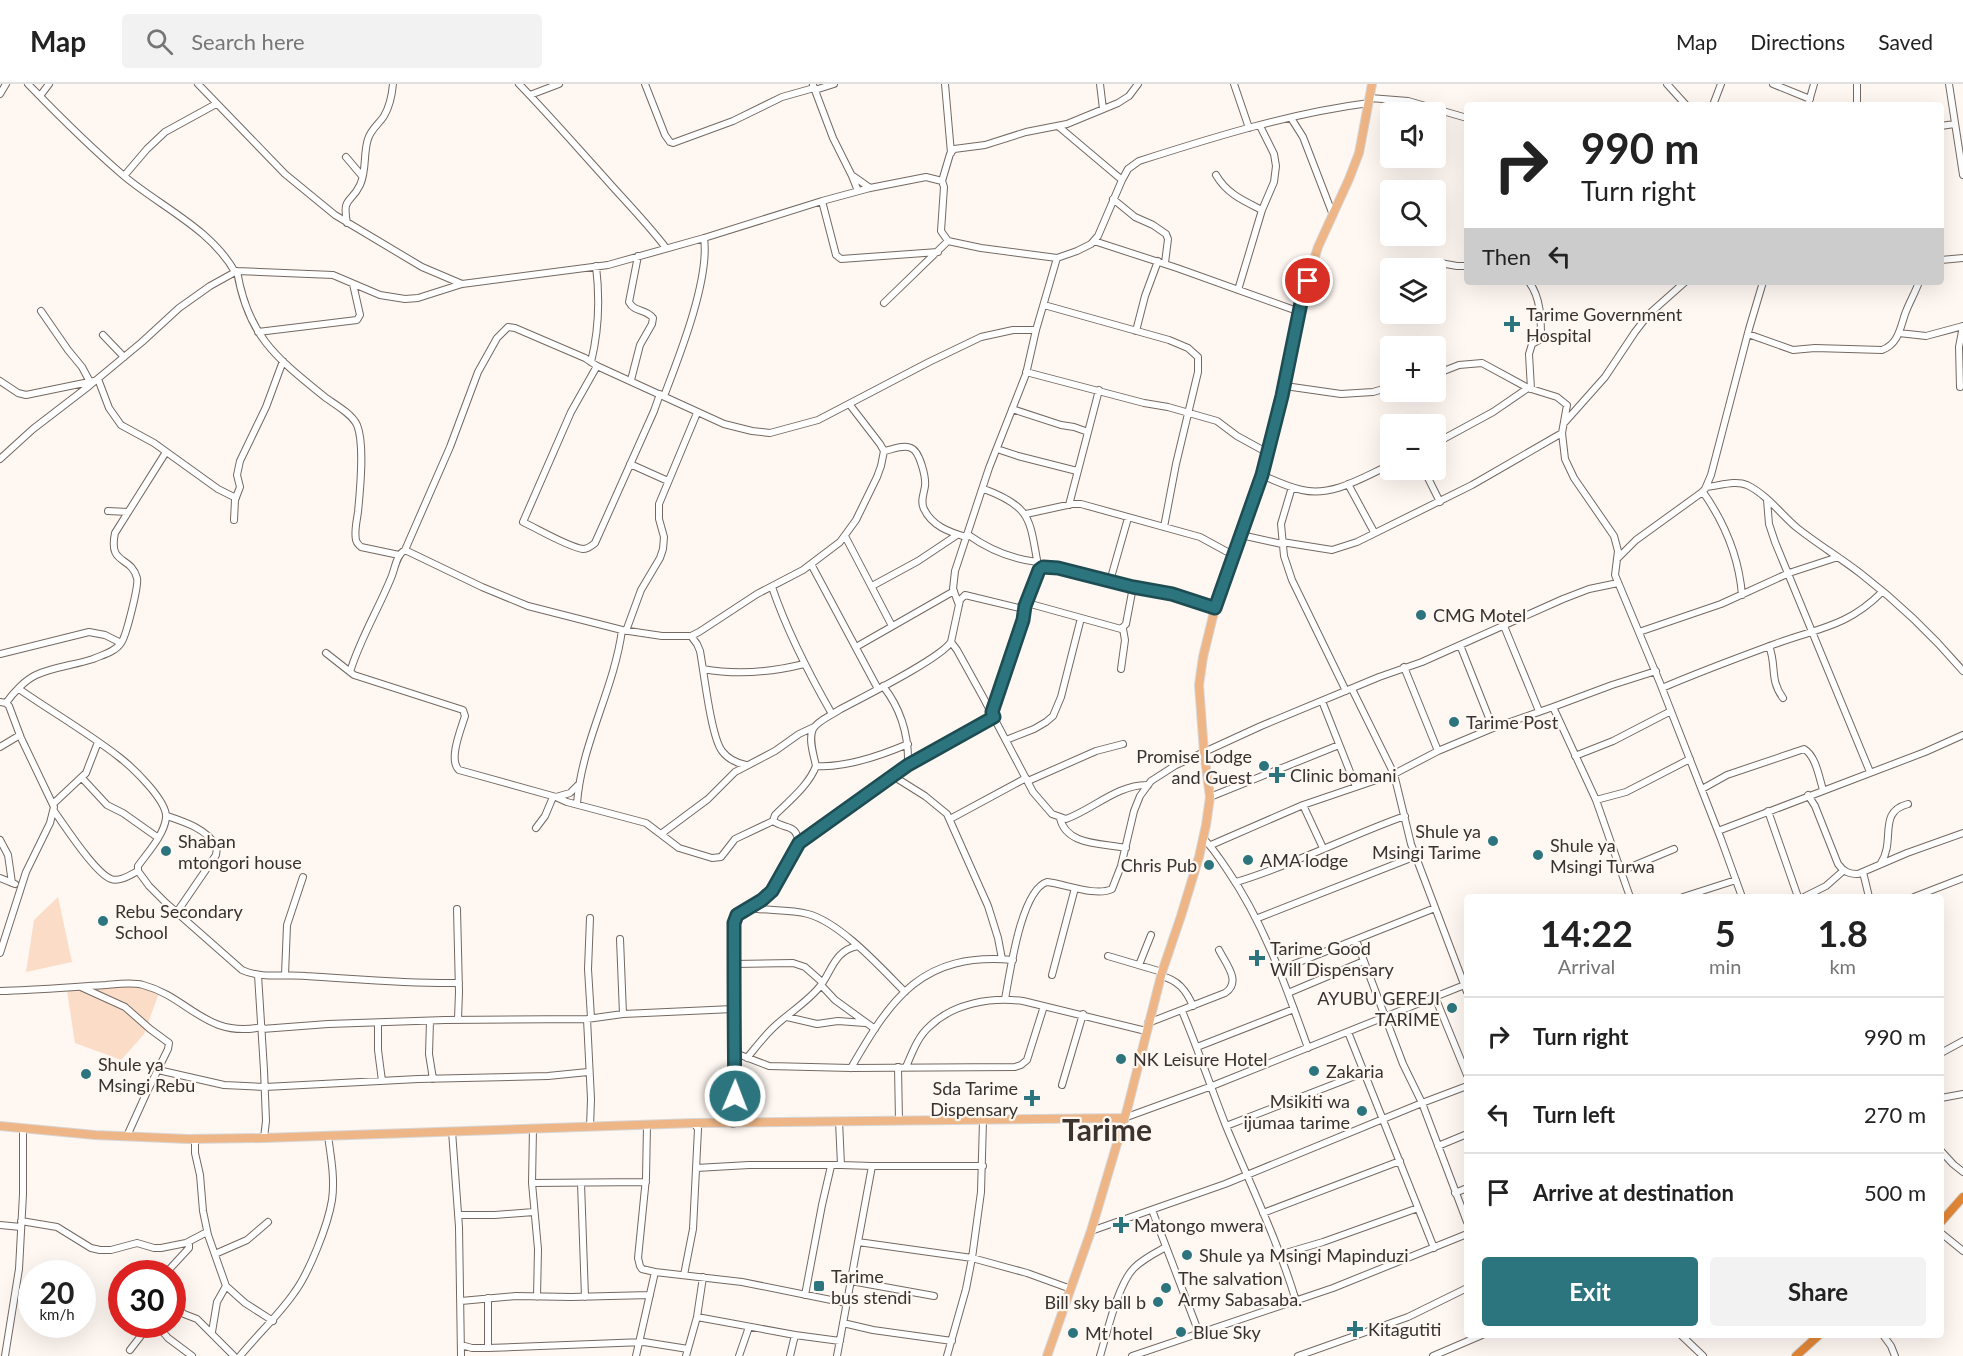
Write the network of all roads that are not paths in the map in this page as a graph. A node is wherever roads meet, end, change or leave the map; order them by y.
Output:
1 (6, 84) edge
2 (28, 84) edge
3 (49, 84) edge
4 (198, 84) edge
5 (393, 84) edge
6 (519, 84) edge
7 (559, 84) edge
8 (645, 84) edge
9 (834, 84) edge
10 (945, 84) edge
11 (1100, 84) edge
12 (1138, 84) edge
13 (1234, 84) edge
14 (1372, 84) edge
15 (1667, 84) edge
16 (1721, 84) edge
17 (1773, 84) edge
18 (1814, 84) edge
19 (1857, 84) edge
20 (1949, 84) edge
21 (814, 87) edge
22 (0, 94) edge
23 (530, 95) junction
24 (40, 96) junction
25 (1370, 100) junction
26 (1683, 102) edge
27 (1714, 102) edge
28 (1809, 102) edge
29 (1857, 102) edge
30 (216, 104) junction
31 (1103, 110) junction
32 (1464, 117) edge
33 (1291, 118) junction
34 (1954, 124) junction
35 (1058, 126) junction
36 (1260, 126) junction
37 (1944, 126) edge
38 (1249, 128) junction
39 (951, 153) junction
40 (346, 157) dead end
41 (1963, 175) edge
42 (124, 176) junction
43 (362, 176) junction
44 (852, 176) junction
45 (1216, 176) dead end
46 (1122, 180) junction
47 (942, 181) junction
48 (870, 188) junction
49 (858, 191) junction
50 (1113, 200) junction
51 (822, 201) junction
52 (1262, 210) junction
53 (1333, 215) junction
54 (347, 223) junction
55 (704, 238) junction
56 (948, 241) junction
57 (1094, 241) junction
58 (666, 248) junction
59 (938, 252) junction
60 (638, 256) junction
61 (1057, 258) junction
62 (1963, 258) edge
63 (1944, 260) edge
64 (1162, 262) junction
65 (1446, 264) edge
66 (596, 266) junction
67 (1464, 266) edge
68 (236, 271) junction
69 (353, 284) junction
70 (462, 284) junction
71 (1531, 285) edge
72 (1682, 285) edge
73 (1762, 285) edge
74 (1918, 285) edge
75 (1238, 290) junction
76 (884, 303) dead end
77 (1044, 305) junction
78 (41, 311) dead end
79 (1299, 312) junction
80 (1963, 326) edge
81 (1036, 330) junction
82 (1136, 330) junction
83 (258, 332) junction
84 (1748, 333) junction
85 (1899, 333) junction
86 (103, 335) dead end
87 (123, 357) junction
88 (283, 361) junction
89 (594, 364) junction
90 (1446, 370) edge
91 (1026, 372) junction
92 (631, 380) junction
93 (0, 381) edge
94 (94, 381) junction
95 (1285, 386) junction
96 (1960, 387) dead end
97 (1530, 389) junction
98 (1099, 390) junction
99 (1380, 390) edge
100 (662, 395) junction
101 (850, 405) junction
102 (1012, 409) junction
103 (697, 413) junction
104 (1190, 413) junction
105 (1564, 424) junction
106 (1088, 432) junction
107 (1562, 433) junction
108 (1446, 438) edge
109 (997, 448) junction
110 (884, 451) junction
111 (166, 452) junction
112 (1268, 453) junction
113 (0, 459) edge
114 (630, 464) junction
115 (1380, 470) edge
116 (1077, 471) junction
117 (1262, 475) junction
118 (1429, 480) edge
119 (668, 481) junction
120 (1348, 484) junction
121 (1292, 487) junction
122 (984, 489) junction
123 (1705, 489) junction
124 (236, 498) junction
125 (1767, 500) junction
126 (1440, 501) junction
127 (1069, 505) junction
128 (108, 510) dead end
129 (128, 512) junction
130 (1026, 514) junction
131 (1128, 518) junction
132 (234, 520) dead end
133 (1164, 527) junction
134 (1374, 532) junction
135 (1241, 534) junction
136 (957, 535) junction
137 (845, 536) junction
138 (966, 536) junction
139 (1282, 543) junction
140 (402, 552) junction
141 (1233, 555) junction
142 (1838, 557) junction
143 (1617, 559) junction
144 (1037, 562) junction
145 (811, 564) junction
146 (1039, 570) junction
147 (1789, 573) junction
148 (1110, 581) junction
149 (1618, 583) junction
150 (872, 586) junction
151 (772, 587) junction
152 (1133, 587) junction
153 (954, 591) junction
154 (1882, 592) junction
155 (1742, 595) junction
156 (959, 605) junction
157 (1026, 605) junction
158 (1215, 608) junction
159 (1081, 618) junction
160 (892, 626) junction
161 (1504, 626) junction
162 (1123, 628) junction
163 (624, 630) junction
164 (1813, 631) junction
165 (1639, 632) junction
166 (691, 636) junction
167 (951, 642) junction
168 (121, 643) junction
169 (1460, 645) junction
170 (856, 646) junction
171 (1769, 646) junction
172 (326, 653) dead end
173 (0, 654) edge
174 (804, 664) junction
175 (1404, 668) junction
176 (703, 669) junction
177 (1121, 669) dead end
178 (1656, 671) junction
179 (1963, 671) edge
180 (350, 672) junction
181 (880, 687) junction
182 (1662, 688) junction
183 (20, 689) junction
184 (1349, 690) junction
185 (1783, 698) dead end
186 (1322, 701) junction
187 (3, 703) edge
188 (1553, 707) junction
189 (1539, 711) junction
190 (1671, 711) junction
191 (832, 714) junction
192 (993, 714) junction
193 (814, 727) junction
194 (1493, 728) junction
195 (20, 735) junction
196 (1963, 735) edge
197 (1006, 740) junction
198 (98, 742) junction
199 (908, 744) junction
200 (1123, 744) dead end
201 (1339, 745) junction
202 (0, 747) edge
203 (1438, 751) junction
204 (1204, 752) junction
205 (1575, 756) junction
206 (1690, 759) junction
207 (746, 765) junction
208 (908, 765) junction
209 (816, 766) junction
210 (1870, 772) junction
211 (1394, 774) junction
212 (893, 776) junction
213 (82, 778) junction
214 (1027, 779) junction
215 (578, 785) junction
216 (1148, 786) junction
217 (1356, 787) junction
218 (1702, 789) junction
219 (1823, 790) junction
220 (1808, 795) junction
221 (554, 797) junction
222 (1210, 797) junction
223 (1596, 800) junction
224 (577, 804) junction
225 (1908, 804) dead end
226 (1303, 806) junction
227 (53, 808) junction
228 (1768, 811) junction
229 (167, 816) junction
230 (1405, 816) junction
231 (1060, 818) junction
232 (950, 819) junction
233 (773, 821) junction
234 (536, 828) dead end
235 (1718, 831) junction
236 (1963, 832) edge
237 (661, 834) junction
238 (157, 837) junction
239 (1203, 838) junction
240 (0, 840) edge
241 (799, 843) junction
242 (1210, 845) junction
243 (1126, 848) junction
244 (1323, 848) junction
245 (1674, 849) dead end
246 (1416, 856) junction
247 (1881, 864) junction
248 (138, 871) junction
249 (1621, 871) junction
250 (1843, 871) junction
251 (1863, 872) junction
252 (303, 877) dead end
253 (0, 878) edge
254 (1963, 878) edge
255 (1736, 880) junction
256 (1236, 882) junction
257 (12, 883) junction
258 (21, 887) junction
259 (1075, 888) junction
260 (1629, 894) edge
261 (1692, 894) edge
262 (1741, 894) edge
263 (1797, 894) edge
264 (1810, 894) edge
265 (1868, 894) edge
266 (1922, 894) edge
267 (748, 908) junction
268 (1435, 908) junction
269 (457, 909) dead end
270 (177, 912) junction
271 (590, 918) dead end
272 (1257, 918) junction
273 (1151, 935) dead end
274 (620, 939) dead end
275 (1356, 940) junction
276 (858, 946) junction
277 (1219, 950) dead end
278 (0, 953) edge
279 (1108, 956) dead end
280 (1002, 959) junction
281 (1013, 960) junction
282 (1364, 961) junction
283 (734, 964) junction
284 (1139, 965) junction
285 (1279, 970) junction
286 (1161, 974) junction
287 (258, 975) junction
288 (285, 975) junction
289 (1052, 975) dead end
290 (1464, 982) edge
291 (459, 983) junction
292 (822, 983) junction
293 (80, 987) junction
294 (1464, 988) edge
295 (0, 991) edge
296 (905, 992) junction
297 (1287, 993) junction
298 (1435, 997) junction
299 (1005, 999) junction
300 (1044, 1006) junction
301 (1193, 1006) junction
302 (733, 1009) junction
303 (1294, 1009) junction
304 (1182, 1011) junction
305 (623, 1014) junction
306 (1083, 1014) junction
307 (787, 1017) junction
308 (1386, 1017) junction
309 (589, 1018) junction
310 (458, 1019) junction
311 (430, 1021) junction
312 (378, 1023) junction
313 (865, 1023) junction
314 (1147, 1027) junction
315 (262, 1028) junction
316 (874, 1029) junction
317 (1348, 1032) junction
318 (1963, 1041) edge
319 (1197, 1047) junction
320 (1308, 1048) junction
321 (1944, 1051) edge
322 (735, 1053) junction
323 (747, 1058) junction
324 (898, 1067) junction
325 (906, 1067) junction
326 (851, 1068) junction
327 (1464, 1068) edge
328 (158, 1070) junction
329 (588, 1072) junction
330 (1363, 1073) junction
331 (433, 1079) junction
332 (382, 1081) junction
333 (1062, 1085) dead end
334 (1212, 1086) junction
335 (265, 1087) junction
336 (1464, 1087) edge
337 (1963, 1094) edge
338 (1944, 1097) edge
339 (1422, 1103) junction
340 (1124, 1118) junction
341 (983, 1120) junction
342 (1384, 1120) junction
343 (839, 1121) junction
344 (899, 1121) junction
345 (694, 1123) junction
346 (733, 1124) junction
347 (647, 1125) junction
348 (0, 1126) edge
349 (1226, 1126) junction
350 (590, 1127) junction
351 (23, 1128) junction
352 (533, 1128) junction
353 (452, 1131) junction
354 (1464, 1135) edge
355 (328, 1136) junction
356 (127, 1137) junction
357 (264, 1138) junction
358 (195, 1139) junction
359 (1438, 1146) junction
360 (1944, 1154) edge
361 (1400, 1161) junction
362 (841, 1165) junction
363 (831, 1166) junction
364 (872, 1166) junction
365 (983, 1166) junction
366 (696, 1168) junction
367 (1963, 1172) edge
368 (1247, 1174) junction
369 (646, 1182) junction
370 (532, 1183) junction
371 (581, 1183) junction
372 (1464, 1189) edge
373 (1455, 1193) junction
374 (1963, 1197) edge
375 (1418, 1208) junction
376 (1152, 1210) junction
377 (534, 1212) junction
378 (1263, 1213) junction
379 (458, 1215) junction
380 (1464, 1215) edge
381 (1944, 1218) edge
382 (268, 1222) dead end
383 (21, 1224) junction
384 (0, 1225) edge
385 (1091, 1231) junction
386 (207, 1232) junction
387 (1464, 1235) edge
388 (1944, 1235) edge
389 (189, 1242) junction
390 (858, 1242) junction
391 (1166, 1247) junction
392 (1434, 1248) junction
393 (1963, 1251) edge
394 (215, 1254) junction
395 (1279, 1255) junction
396 (972, 1258) junction
397 (178, 1260) edge
398 (655, 1272) junction
399 (684, 1275) junction
400 (703, 1277) junction
401 (851, 1281) junction
402 (226, 1286) junction
403 (1071, 1289) junction
404 (1464, 1289) edge
405 (650, 1295) junction
406 (805, 1295) junction
407 (934, 1296) dead end
408 (537, 1297) junction
409 (585, 1297) junction
410 (488, 1298) junction
411 (461, 1300) junction
412 (1296, 1301) junction
413 (846, 1303) junction
414 (186, 1315) edge
415 (696, 1317) junction
416 (273, 1321) junction
417 (843, 1323) junction
418 (749, 1327) junction
419 (212, 1332) junction
420 (1199, 1334) junction
421 (795, 1335) junction
422 (139, 1338) edge
423 (168, 1338) edge
424 (1475, 1338) edge
425 (1684, 1338) edge
426 (1817, 1338) edge
427 (1885, 1338) edge
428 (840, 1341) junction
429 (952, 1341) junction
430 (639, 1342) junction
431 (461, 1345) junction
432 (478, 1348) junction
433 (488, 1348) junction
434 (130, 1350) dead end
435 (687, 1353) edge
436 (5, 1356) edge
437 (192, 1356) edge
438 (234, 1356) edge
439 (240, 1356) edge
440 (462, 1356) edge
441 (636, 1356) edge
442 (739, 1356) edge
443 (790, 1356) edge
444 (837, 1356) edge
445 (947, 1356) edge
446 (1047, 1356) edge
447 (1100, 1356) edge
448 (1132, 1356) edge
449 (1298, 1356) edge
450 (1433, 1356) edge
451 (1703, 1356) edge
452 (1796, 1356) edge
453 (1895, 1356) edge

1 - 22 street
2 - 24 street
3 - 24 street
4 - 30 street
5 - 43 street
6 - 23 street
7 - 23 street
8 - 21 street
9 - 21 street
10 - 39 street
11 - 31 street
12 - 31 street
13 - 38 street
14 - 25 main road
15 - 26 street
16 - 27 street
17 - 28 street
18 - 28 street
19 - 29 street
20 - 34 street
21 - 44 street
23 - 58 street
24 - 42 street
25 - 32 street
25 - 33 street
25 - 53 main road
30 - 42 street
30 - 54 street
31 - 35 street
33 - 36 street
33 - 53 street
34 - 37 street
34 - 41 street
35 - 39 street
35 - 46 street
36 - 38 street
36 - 52 street
38 - 46 street
39 - 47 street
40 - 43 street
42 - 68 street
43 - 54 street
44 - 48 street
44 - 49 street
45 - 52 street
46 - 50 street
47 - 48 street
47 - 56 street
48 - 49 street
49 - 51 street
50 - 57 street
50 - 64 street
51 - 55 street
51 - 59 street
52 - 75 street
53 - 79 main road
54 - 70 street
55 - 58 street
55 - 100 street
56 - 59 street
56 - 61 street
57 - 61 street
57 - 64 street
58 - 60 street
59 - 76 street
60 - 66 street
60 - 92 street
61 - 77 street
62 - 63 street
64 - 75 street
64 - 82 street
65 - 67 street
66 - 70 street
66 - 89 street
68 - 69 street
68 - 83 street
68 - 87 street
69 - 70 street
69 - 83 street
71 - 97 street
72 - 105 street
73 - 84 street
74 - 85 street
75 - 79 street
77 - 81 street
77 - 82 street
78 - 94 street
79 - 95 main road
80 - 85 street
80 - 96 street
81 - 91 street
81 - 101 street
82 - 104 street
83 - 88 street
84 - 85 street
84 - 123 street
86 - 87 street
87 - 94 street
88 - 124 street
88 - 140 street
89 - 92 street
89 - 114 street
89 - 140 street
90 - 97 street
91 - 98 street
91 - 102 street
92 - 100 street
93 - 94 street
94 - 111 street
94 - 113 street
95 - 99 street
95 - 112 main road
97 - 105 street
97 - 108 street
98 - 104 street
98 - 106 street
100 - 103 street
100 - 114 street
101 - 103 street
101 - 110 street
102 - 106 street
102 - 109 street
103 - 119 street
104 - 112 street
104 - 133 street
105 - 107 street
106 - 116 street
107 - 126 street
107 - 143 street
109 - 116 street
109 - 122 street
110 - 136 street
110 - 137 street
111 - 124 street
111 - 129 street
112 - 117 main road
114 - 119 street
115 - 120 street
116 - 127 street
117 - 121 street
117 - 135 main road
118 - 126 street
119 - 163 street
120 - 121 street
120 - 134 street
121 - 139 street
122 - 130 street
122 - 138 street
123 - 125 street
123 - 143 street
123 - 155 street
124 - 132 street
125 - 142 street
125 - 147 street
126 - 134 street
127 - 130 street
127 - 131 street
128 - 129 street
129 - 168 street
130 - 144 street
131 - 133 street
131 - 148 street
133 - 141 street
134 - 139 street
135 - 139 street
135 - 141 main road
136 - 138 street
136 - 150 street
137 - 145 street
137 - 150 street
138 - 144 street
138 - 153 street
139 - 184 street
140 - 163 street
140 - 180 street
141 - 158 main road
142 - 147 street
142 - 154 street
143 - 149 street
144 - 146 street
145 - 151 street
145 - 170 street
146 - 148 street
146 - 157 street
147 - 155 street
147 - 164 street
148 - 152 street
149 - 161 street
149 - 165 street
150 - 160 street
151 - 166 street
151 - 174 street
152 - 158 street
152 - 162 street
153 - 156 street
153 - 160 street
154 - 164 street
154 - 179 street
155 - 165 street
156 - 157 street
156 - 167 street
157 - 159 street
157 - 192 street
158 - 204 main road
159 - 162 street
159 - 197 street
160 - 170 street
161 - 169 street
161 - 189 street
162 - 177 street
163 - 166 street
163 - 215 street
164 - 171 street
164 - 210 street
165 - 178 street
166 - 176 street
167 - 181 street
167 - 192 street
168 - 173 street
168 - 183 street
169 - 175 street
169 - 194 street
170 - 181 street
171 - 182 street
171 - 185 street
172 - 180 street
174 - 176 street
174 - 191 street
175 - 184 street
175 - 203 street
176 - 207 street
178 - 182 street
178 - 188 street
180 - 221 street
181 - 191 street
181 - 199 street
182 - 190 street
183 - 187 street
183 - 198 street
184 - 186 street
184 - 211 street
186 - 201 street
186 - 204 street
187 - 195 street
188 - 189 street
188 - 205 street
189 - 194 street
190 - 205 street
190 - 206 street
191 - 193 street
192 - 197 street
192 - 208 street
193 - 207 street
193 - 209 street
194 - 203 street
195 - 202 street
195 - 227 street
196 - 210 street
197 - 214 street
198 - 213 street
198 - 229 street
199 - 208 street
199 - 209 street
200 - 214 street
201 - 217 street
201 - 222 street
203 - 211 street
204 - 216 street
204 - 222 main road
205 - 223 street
206 - 218 street
206 - 223 street
207 - 237 street
208 - 212 street
209 - 233 street
210 - 219 street
211 - 217 street
211 - 230 street
212 - 232 street
212 - 241 street
213 - 227 street
213 - 238 street
214 - 231 street
214 - 232 street
215 - 221 street
215 - 224 street
216 - 231 street
216 - 243 street
217 - 226 street
218 - 219 street
218 - 235 street
219 - 220 street
220 - 228 street
220 - 250 street
221 - 224 street
221 - 234 street
222 - 239 main road
223 - 249 street
224 - 237 street
225 - 247 street
226 - 242 street
226 - 244 street
227 - 248 street
227 - 258 street
228 - 235 street
228 - 263 street
229 - 238 street
229 - 270 street
230 - 244 street
230 - 246 street
231 - 243 street
232 - 280 street
233 - 237 street
233 - 241 street
235 - 255 street
236 - 247 street
238 - 248 street
239 - 242 street
239 - 286 main road
240 - 257 street
241 - 267 street
242 - 256 street
243 - 259 street
244 - 256 street
245 - 249 street
246 - 268 street
246 - 272 street
247 - 251 street
248 - 270 street
249 - 260 street
250 - 251 street
250 - 264 street
251 - 265 street
252 - 288 street
253 - 257 street
254 - 266 street
255 - 261 street
255 - 262 street
256 - 272 street
257 - 258 street
258 - 278 street
259 - 281 street
259 - 289 street
267 - 276 street
267 - 283 street
268 - 275 street
268 - 290 street
269 - 291 street
270 - 287 street
271 - 309 street
272 - 285 street
273 - 284 street
274 - 305 street
275 - 282 street
275 - 285 street
276 - 292 street
276 - 296 street
277 - 301 street
279 - 284 street
280 - 281 street
280 - 296 street
281 - 299 street
282 - 297 street
282 - 308 street
283 - 292 street
283 - 302 street
284 - 286 street
285 - 297 street
286 - 301 street
286 - 314 main road
287 - 288 street
287 - 315 street
288 - 291 street
291 - 310 street
292 - 307 street
292 - 313 street
293 - 295 street
293 - 315 street
293 - 328 street
294 - 298 street
296 - 316 street
297 - 303 street
298 - 308 street
298 - 327 street
299 - 300 street
299 - 325 street
300 - 306 street
300 - 325 street
301 - 304 street
302 - 305 street
302 - 322 street
303 - 319 street
303 - 320 street
304 - 314 street
304 - 319 street
305 - 309 street
306 - 314 street
306 - 333 street
307 - 313 street
307 - 323 street
308 - 317 street
308 - 339 street
309 - 310 street
309 - 329 street
310 - 311 street
311 - 312 street
311 - 331 street
312 - 315 street
312 - 332 street
313 - 316 street
314 - 340 main road
315 - 335 street
316 - 326 street
317 - 320 street
317 - 330 street
318 - 321 street
319 - 334 street
320 - 334 street
322 - 323 street
322 - 346 street
323 - 326 street
324 - 325 street
324 - 326 street
324 - 344 street
328 - 335 street
328 - 356 street
329 - 331 street
329 - 350 street
330 - 342 street
330 - 349 street
331 - 332 street
332 - 335 street
334 - 340 street
334 - 349 street
335 - 357 street
336 - 339 street
337 - 338 street
339 - 342 street
339 - 359 street
340 - 341 main road
340 - 385 main road
341 - 344 main road
341 - 365 street
342 - 361 street
342 - 368 street
343 - 344 main road
343 - 346 main road
343 - 362 street
345 - 346 main road
345 - 347 main road
345 - 366 street
347 - 350 main road
347 - 369 street
348 - 351 main road
349 - 368 street
350 - 352 main road
351 - 356 main road
351 - 383 street
352 - 353 main road
352 - 370 street
353 - 355 main road
353 - 379 street
354 - 359 street
355 - 357 main road
355 - 416 street
356 - 358 main road
357 - 358 main road
358 - 386 street
359 - 373 street
360 - 367 street
361 - 375 street
361 - 378 street
362 - 363 street
362 - 364 street
363 - 366 street
363 - 406 street
364 - 365 street
364 - 390 street
365 - 396 street
366 - 399 street
368 - 376 street
368 - 378 street
369 - 371 street
369 - 398 street
370 - 371 street
370 - 377 street
371 - 409 street
372 - 373 street
373 - 380 street
374 - 381 highway
375 - 392 street
375 - 395 street
376 - 385 street
376 - 391 street
377 - 379 street
377 - 408 street
378 - 395 street
379 - 411 street
382 - 394 street
383 - 384 street
383 - 389 street
383 - 436 street
385 - 403 main road
386 - 389 street
386 - 394 street
387 - 392 street
388 - 393 street
389 - 397 street
390 - 396 street
390 - 401 street
391 - 420 street
391 - 447 street
392 - 412 street
394 - 402 street
395 - 412 street
396 - 403 street
396 - 429 street
398 - 399 street
398 - 405 street
399 - 400 street
400 - 406 street
400 - 415 street
401 - 407 street
401 - 413 street
402 - 416 street
402 - 419 street
403 - 446 main road
404 - 449 street
405 - 409 street
405 - 430 street
406 - 413 street
408 - 409 street
408 - 410 street
410 - 411 street
410 - 433 street
411 - 431 street
412 - 420 street
413 - 417 street
414 - 419 street
415 - 418 street
415 - 435 street
416 - 439 street
417 - 428 street
417 - 429 street
418 - 421 street
418 - 442 street
419 - 438 street
420 - 448 street
421 - 428 street
421 - 443 street
422 - 434 street
423 - 437 street
424 - 450 street
425 - 451 street
426 - 452 highway
427 - 453 street
428 - 444 street
429 - 445 street
430 - 433 street
430 - 435 street
430 - 441 street
431 - 432 street
431 - 440 street
432 - 433 street
432 - 440 street

